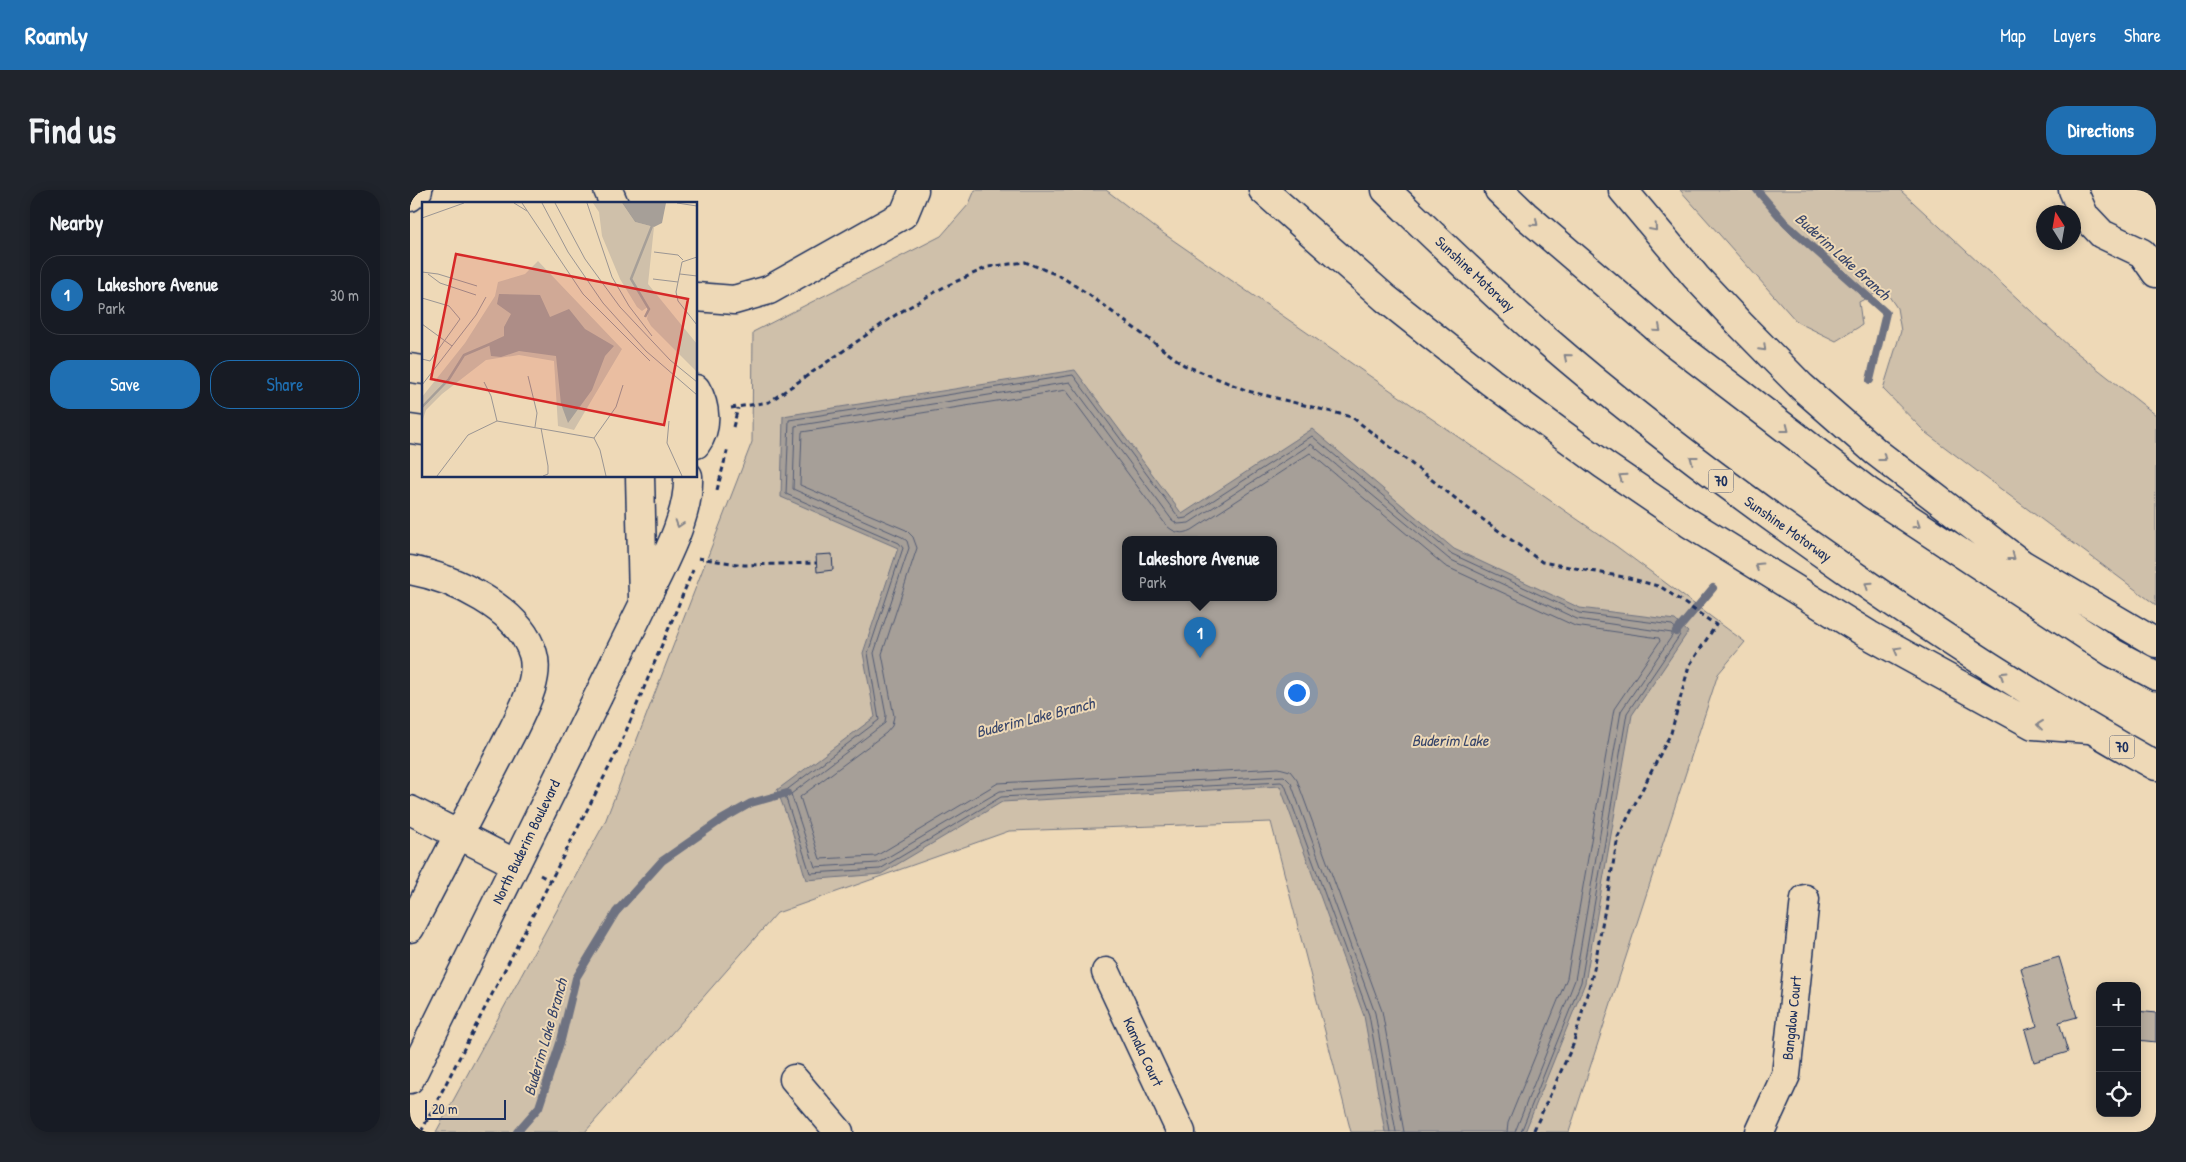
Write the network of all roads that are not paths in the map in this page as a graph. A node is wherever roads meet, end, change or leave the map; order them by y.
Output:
1 (418, 190) edge
2 (608, 190) edge
3 (914, 190) edge
4 (1263, 190) edge
5 (1386, 190) edge
6 (1499, 190) edge
7 (1623, 190) edge
8 (2073, 190) edge
9 (410, 197) edge
10 (613, 202) edge
11 (2151, 255) edge
12 (698, 297) edge
13 (700, 398) edge
14 (698, 442) edge
15 (640, 478) edge
16 (688, 478) edge
17 (410, 570) edge
18 (643, 606) junction
19 (2156, 643) edge
20 (2156, 676) edge
21 (2089, 729) junction
22 (2156, 766) edge
23 (410, 810) edge
24 (458, 834) junction
25 (516, 864) junction
26 (1805, 900) dead end
27 (410, 928) edge
28 (1106, 972) dead end
29 (410, 1079) edge
30 (794, 1079) dead end
31 (839, 1132) edge
32 (1181, 1132) edge
33 (1760, 1132) edge

1 - 9 main road
2 - 10 main road
3 - 12 main road
21 -> 4 main road
21 -> 5 main road, Sunshine Motorway / 70
6 -> 20 main road
7 -> 19 main road
8 - 11 main road
13 - 14 main road
15 - 18 main road, North Buderim Boulevard
16 -> 18 main road, North Buderim Boulevard
17 - 24 main road
18 - 25 main road, North Buderim Boulevard
21 - 22 main road, Sunshine Motorway / 70
23 - 24 main road
24 - 25 main road
24 - 27 main road
25 - 29 main road, North Buderim Boulevard
26 - 33 main road, Bangalow Court
28 - 32 main road, Kamala Court
30 - 31 main road

